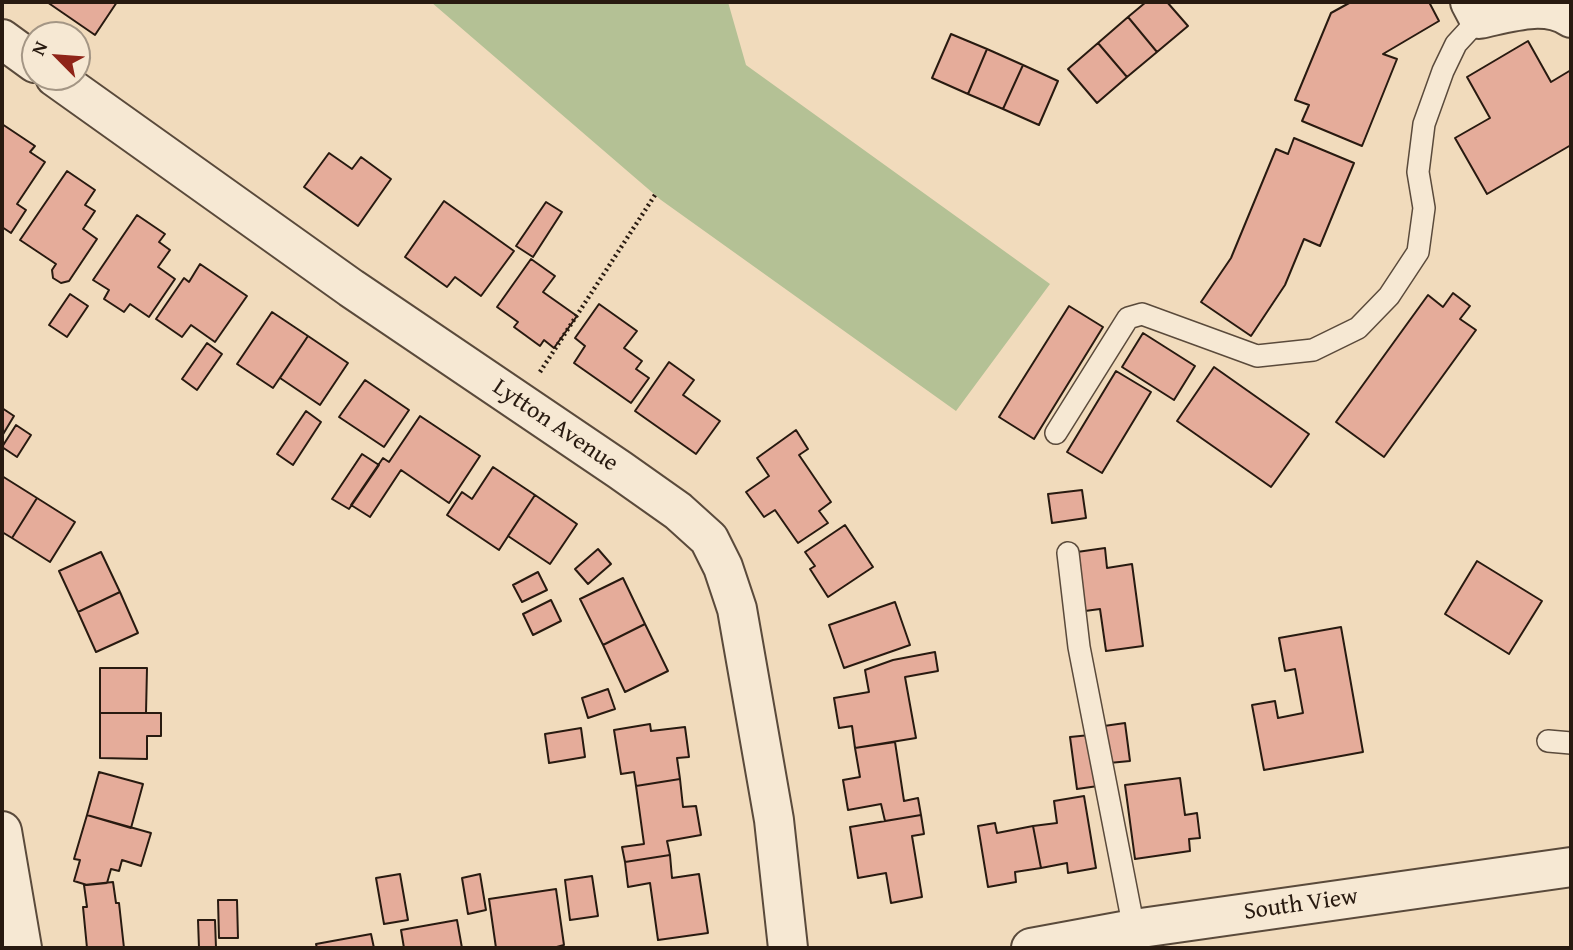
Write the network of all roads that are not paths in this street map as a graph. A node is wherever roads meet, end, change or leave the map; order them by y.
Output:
1 (1475, 10) edge
2 (1571, 19) edge
3 (2, 40) edge
4 (21, 53) edge
5 (75, 91) edge
6 (1056, 433) dead end
7 (1068, 553) dead end
8 (1548, 741) dead end
9 (1571, 743) edge
10 (2, 831) edge
11 (1571, 867) edge
12 (1134, 929) junction
13 (22, 948) edge
14 (789, 948) edge
15 (1031, 948) edge

1 - 2 street
1 - 6 lane
3 - 4 street
5 - 14 street, Lytton Avenue
7 - 12 lane
8 - 9 lane
10 - 13 street
11 - 12 street, South View
12 - 15 street, South View

